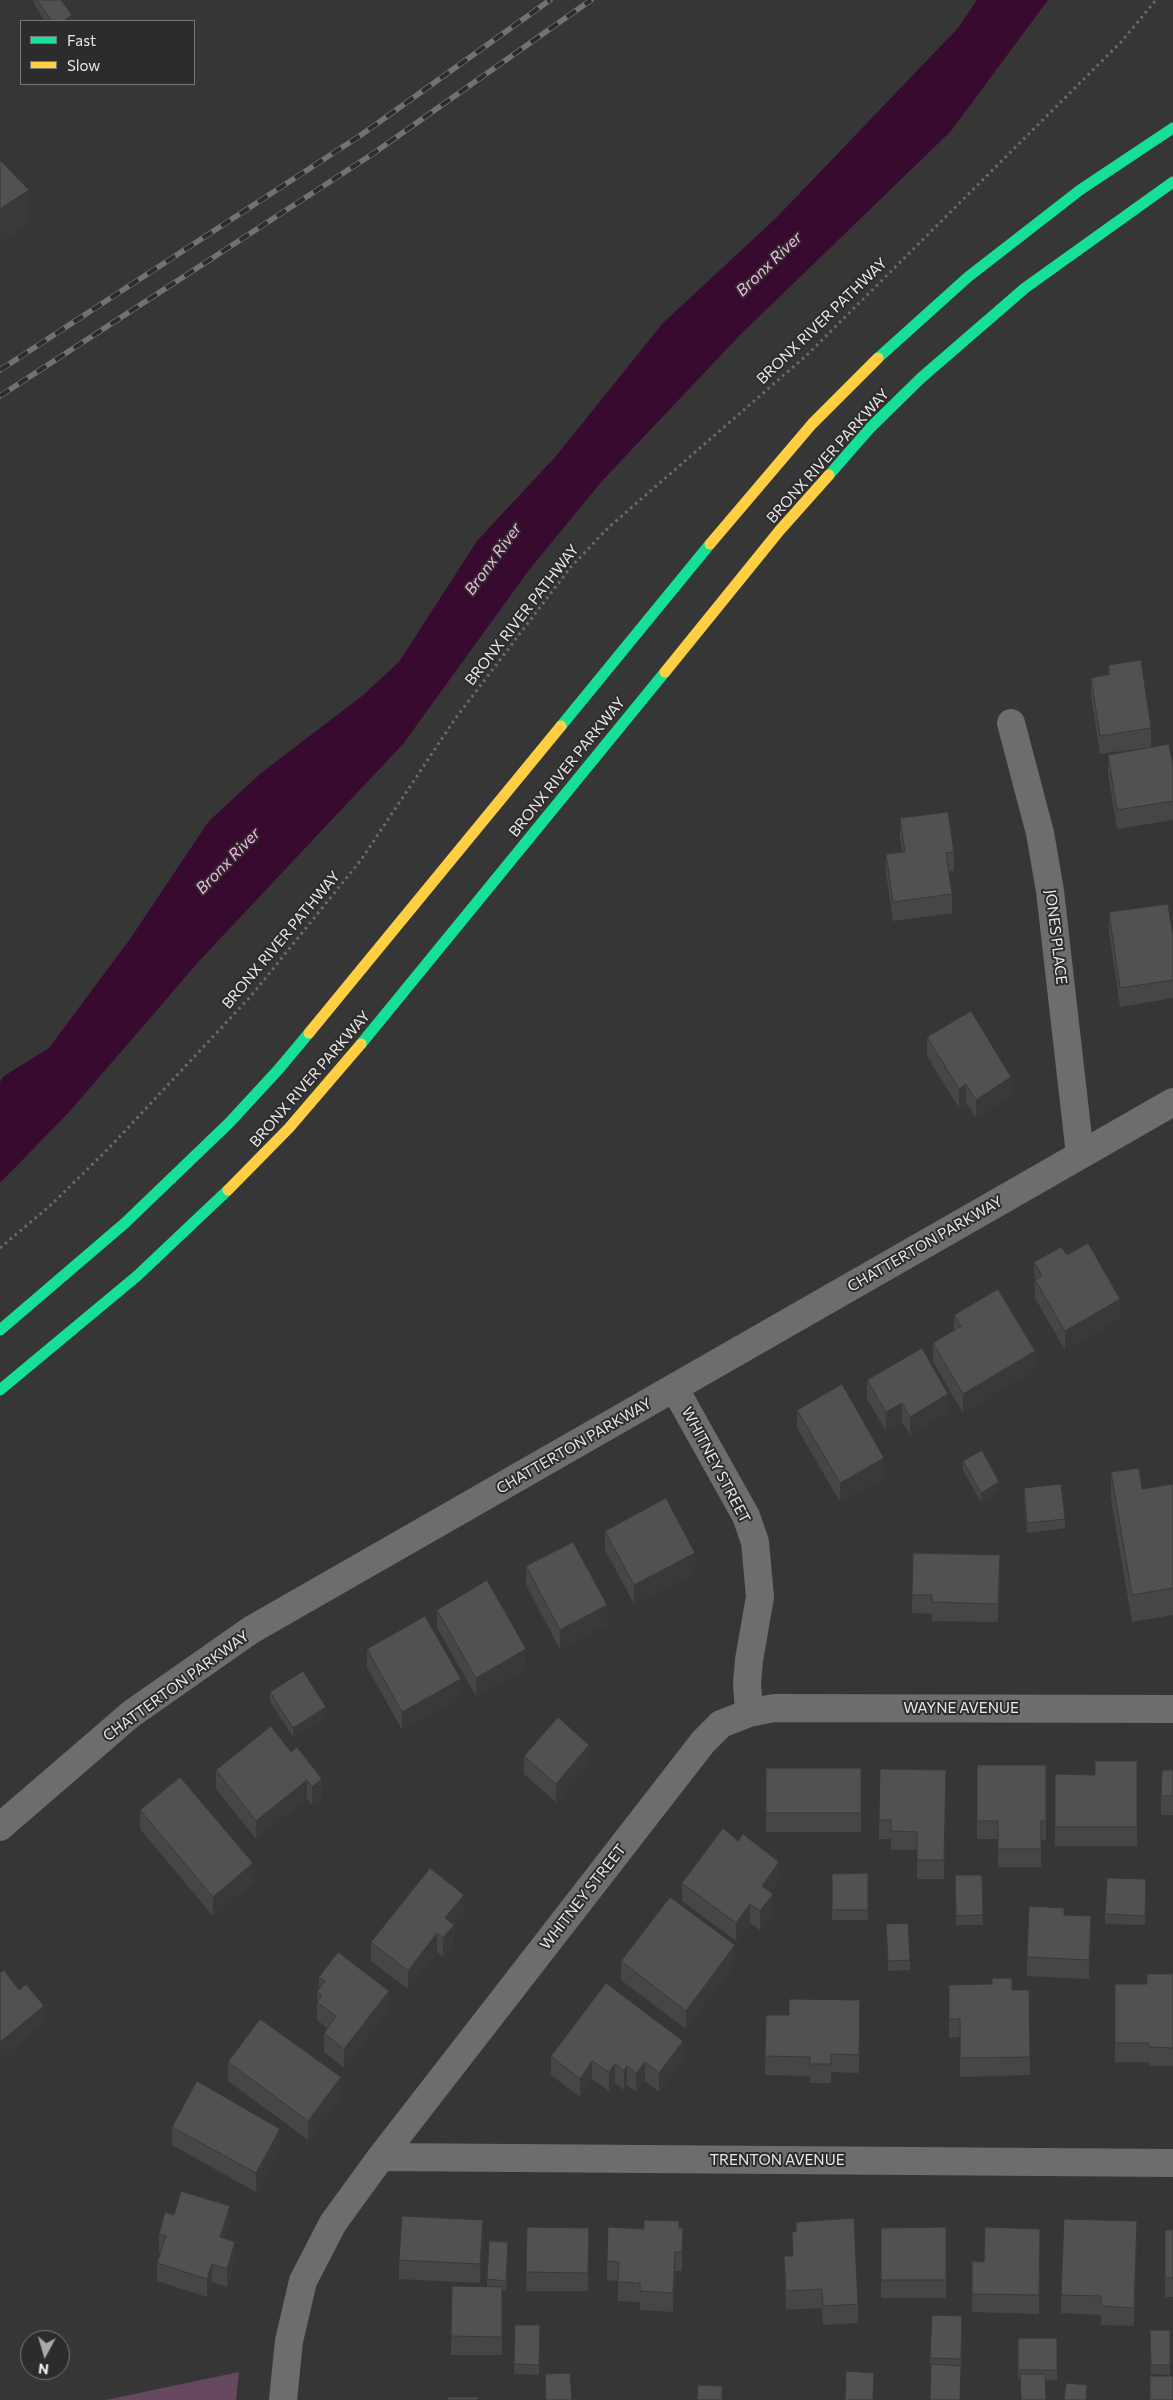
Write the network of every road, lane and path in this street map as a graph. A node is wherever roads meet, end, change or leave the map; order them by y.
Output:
1 (1156, 0) edge
2 (1173, 128) edge
3 (1173, 182) edge
4 (1011, 723) dead end
5 (1173, 1102) edge
6 (1080, 1155) junction
7 (0, 1248) edge
8 (0, 1330) edge
9 (675, 1389) junction
10 (0, 1390) edge
11 (1173, 1709) edge
12 (749, 1713) junction
13 (0, 1827) edge
14 (380, 2157) junction
15 (1173, 2163) edge
16 (283, 2400) edge

1 - 7 path, BRONX RIVER PATHWAY
2 - 8 highway, BRONX RIVER PARKWAY
3 - 10 highway, BRONX RIVER PARKWAY
4 - 6 street, JONES PLACE
5 - 6 street, CHATTERTON PARKWAY
6 - 9 street, CHATTERTON PARKWAY
9 - 12 street, WHITNEY STREET
9 - 13 street, CHATTERTON PARKWAY
11 - 12 street, WAYNE AVENUE
12 - 14 street, WHITNEY STREET
14 - 15 street, TRENTON AVENUE
14 - 16 street, WHITNEY STREET

